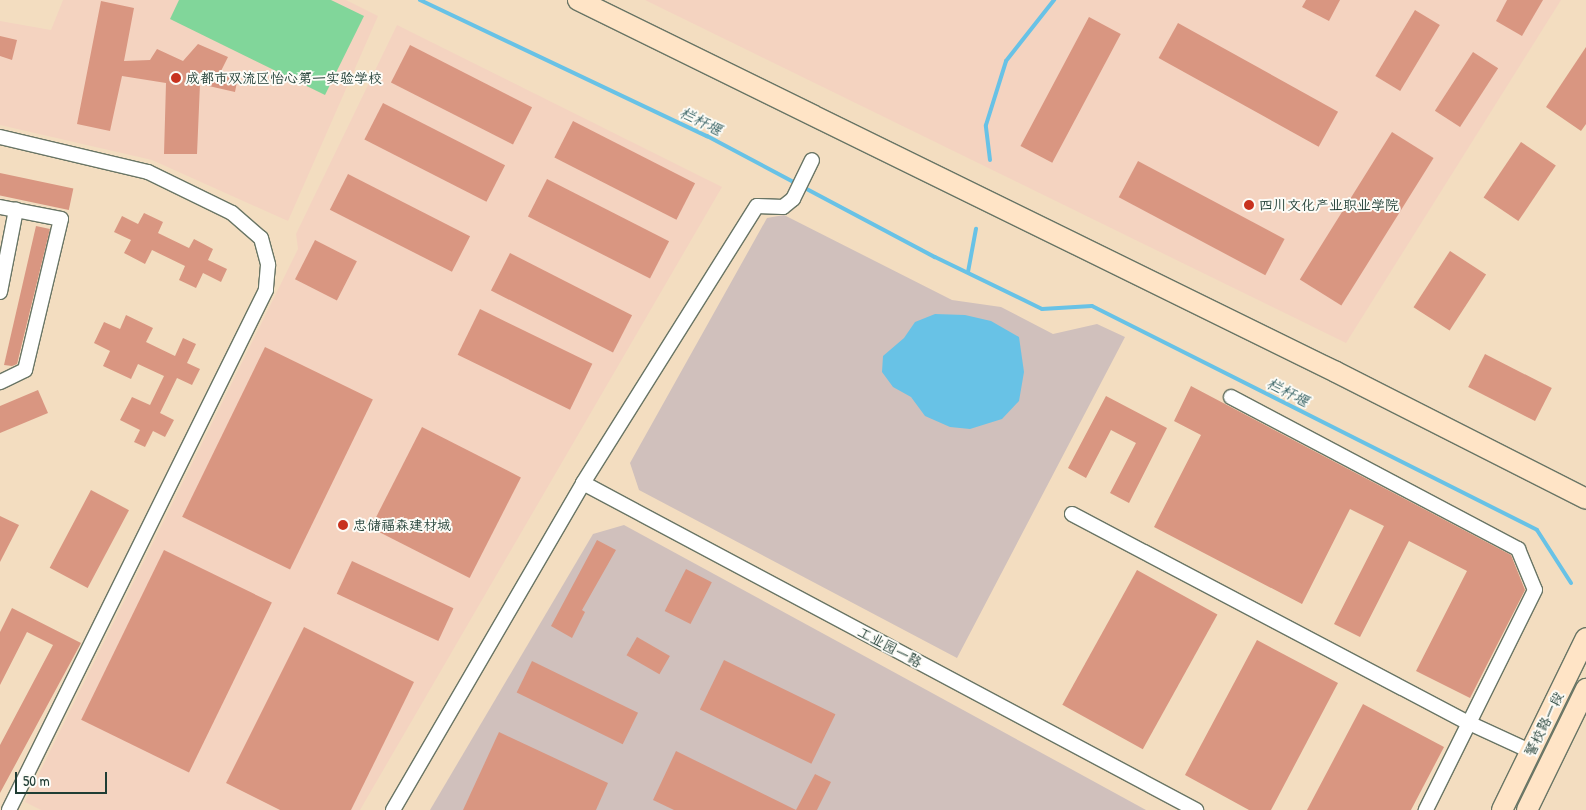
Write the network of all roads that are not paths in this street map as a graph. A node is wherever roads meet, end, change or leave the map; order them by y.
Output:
1 (578, 0) edge
2 (0, 137) edge
3 (812, 160) dead end
4 (0, 206) edge
5 (16, 210) junction
6 (0, 292) edge
7 (0, 382) edge
8 (1231, 397) dead end
9 (583, 483) junction
10 (1586, 499) edge
11 (1072, 514) dead end
12 (1586, 638) edge
13 (1586, 689) edge
14 (1470, 723) junction
15 (1559, 743) junction
16 (1530, 751) junction
17 (9, 810) edge
18 (393, 810) edge
19 (1196, 810) edge
20 (1426, 810) edge
21 (1493, 810) edge
22 (1502, 810) edge
23 (1527, 810) edge
24 (1538, 810) edge

1 - 10 street
2 - 17 street
3 - 9 street
4 - 5 street
5 - 6 street
5 - 7 street
8 - 14 street
9 - 18 street
9 - 19 street, 工业园一路
11 - 14 street
12 - 16 street, 警校路一段
13 - 15 street, 警校路一段
14 - 16 street
14 - 20 street
15 - 23 street, 警校路一段
15 - 24 street
16 - 21 street
16 - 22 street, 警校路一段

